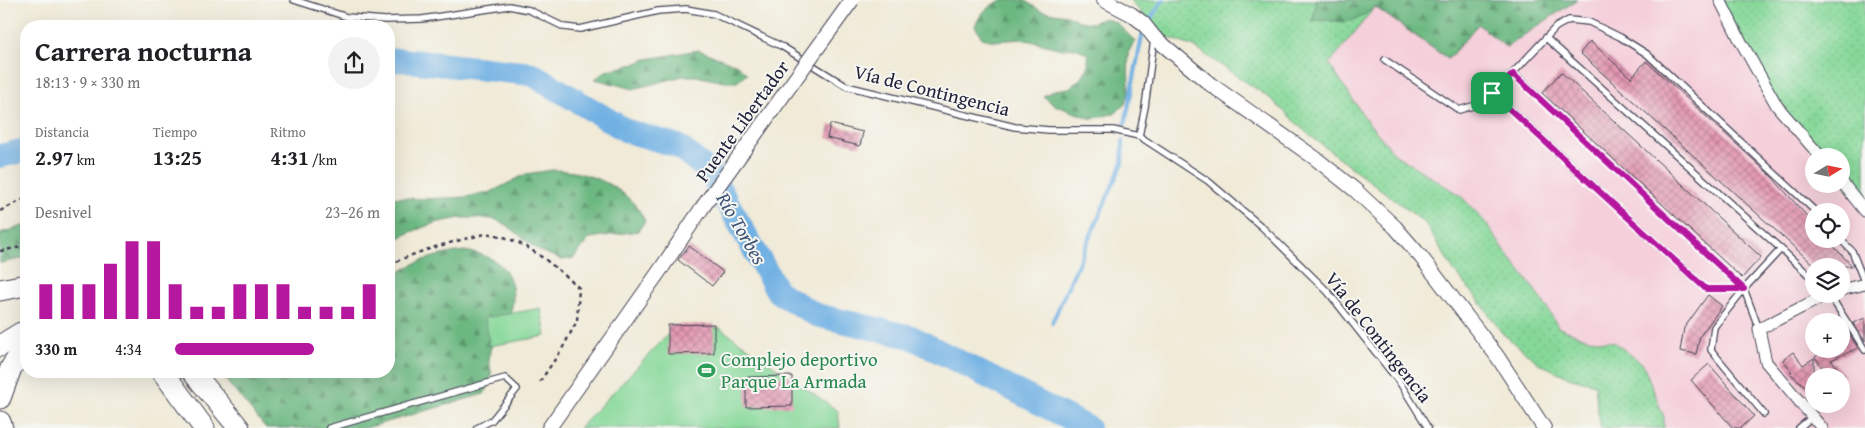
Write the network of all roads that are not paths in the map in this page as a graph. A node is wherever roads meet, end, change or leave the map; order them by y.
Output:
1 (294, 0) edge
2 (852, 0) edge
3 (1104, 0) edge
4 (1720, 0) edge
5 (1154, 37) junction
6 (1546, 38) junction
7 (1385, 60) dead end
8 (1513, 74) junction
9 (1492, 93) junction
10 (1140, 136) junction
11 (1813, 148) edge
12 (1850, 192) edge
13 (1806, 203) edge
14 (1865, 211) edge
15 (1849, 248) edge
16 (1781, 249) junction
17 (1805, 272) edge
18 (1865, 284) edge
19 (20, 286) edge
20 (1850, 288) edge
21 (1744, 289) junction
22 (0, 290) edge
23 (1811, 303) edge
24 (1835, 303) edge
25 (1759, 329) junction
26 (20, 334) edge
27 (0, 346) edge
28 (1865, 350) edge
29 (20, 354) edge
30 (167, 378) edge
31 (198, 378) edge
32 (0, 398) edge
33 (1764, 414) dead end
34 (1812, 417) junction
35 (0, 422) edge
36 (2, 428) edge
37 (204, 428) edge
38 (239, 428) edge
39 (329, 428) edge
40 (477, 428) edge
41 (549, 428) edge
42 (1428, 428) edge
43 (1544, 428) edge
44 (1799, 428) edge
45 (1822, 428) edge

1 - 10 lane, Vía de Contingencia
2 - 41 street, Puente Libertador, bridge
3 - 5 street
4 - 11 street
5 - 10 lane
5 - 43 street
6 - 8 lane
6 - 13 lane
6 - 16 lane
7 - 9 lane
8 - 9 lane
8 - 21 lane
9 - 21 lane
10 - 42 lane, Vía de Contingencia
12 - 14 street
15 - 18 lane
16 - 17 lane
16 - 21 lane
18 - 20 street
19 - 22 highway
21 - 25 lane
21 - 33 lane
23 - 25 street
24 - 28 lane
25 - 34 street
26 - 27 highway
29 - 32 highway
30 - 37 highway
31 - 38 highway
34 - 44 lane
34 - 45 street
35 - 36 highway
39 - 40 lane

